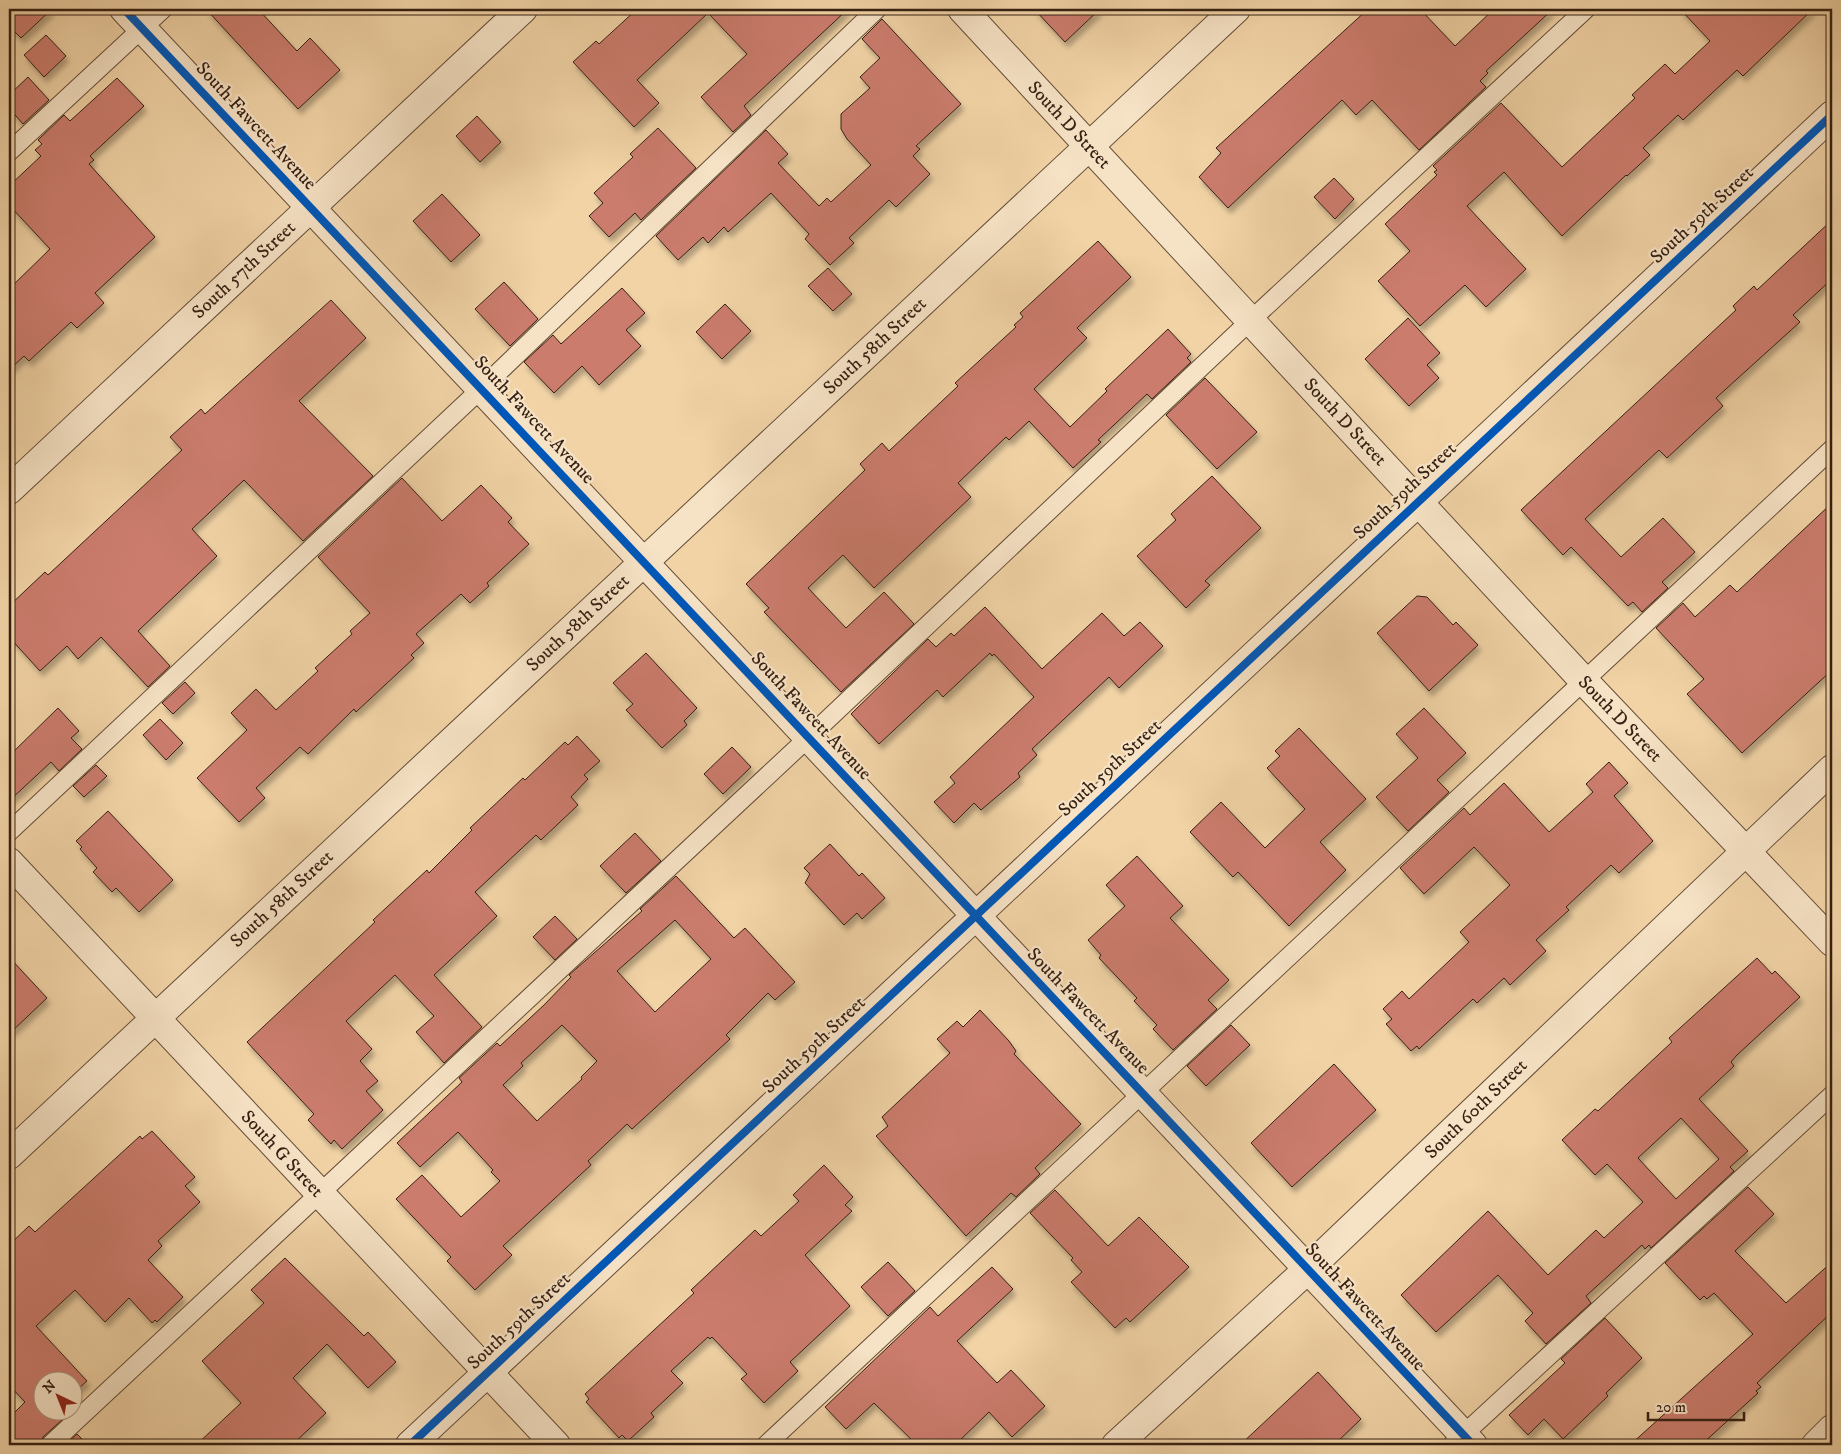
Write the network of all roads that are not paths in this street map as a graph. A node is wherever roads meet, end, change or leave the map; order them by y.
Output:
1 (163, 9) edge
2 (523, 9) edge
3 (877, 9) edge
4 (962, 9) edge
5 (1236, 9) edge
6 (1586, 9) edge
7 (133, 18) edge
8 (1832, 115) edge
9 (1089, 146) junction
10 (9, 152) edge
11 (311, 208) junction
12 (1251, 320) junction
13 (482, 388) junction
14 (1832, 448) edge
15 (9, 490) edge
16 (1418, 501) junction
17 (645, 561) junction
18 (1583, 680) junction
19 (809, 737) junction
20 (1832, 769) edge
21 (9, 832) edge
22 (1746, 849) junction
23 (9, 862) edge
24 (976, 916) junction
25 (1832, 942) edge
26 (154, 1018) junction
27 (1144, 1093) junction
28 (1832, 1095) edge
29 (9, 1155) edge
30 (320, 1193) junction
31 (1307, 1270) junction
32 (488, 1372) junction
33 (1832, 1429) edge
34 (1463, 1442) edge
35 (50, 1445) edge
36 (410, 1445) edge
37 (556, 1445) edge
38 (766, 1445) edge
39 (1116, 1445) edge
40 (1816, 1445) edge

1 - 7 lane
2 - 11 street, South 57th Street
3 - 13 lane
4 - 9 street, South D Street
5 - 9 street, South 58th Street
6 - 12 lane
7 - 10 lane
7 - 11 street, South Fawcett Avenue
8 - 16 street, South 59th Street
9 - 12 street, South D Street
9 - 17 street, South 58th Street
11 - 13 street, South Fawcett Avenue
11 - 15 street, South 57th Street
12 - 16 street, South D Street
12 - 19 lane
13 - 17 street, South Fawcett Avenue
13 - 21 lane
14 - 18 lane
16 - 18 street, South D Street
16 - 24 street, South 59th Street
17 - 19 street, South Fawcett Avenue
17 - 26 street, South 58th Street
18 - 22 street, South D Street
18 - 27 lane
19 - 24 street, South Fawcett Avenue
19 - 30 lane
20 - 22 street, South 60th Street
22 - 25 street, South D Street
22 - 31 street, South 60th Street
23 - 26 street, South G Street
24 - 27 street, South Fawcett Avenue
24 - 32 street, South 59th Street
26 - 29 street, South 58th Street
26 - 30 street, South G Street
27 - 31 street, South Fawcett Avenue
27 - 38 lane
28 - 34 lane
30 - 32 street, South G Street
30 - 35 lane
31 - 34 street, South Fawcett Avenue
31 - 39 street, South 60th Street
32 - 36 street, South 59th Street
32 - 37 street, South G Street
33 - 40 street

